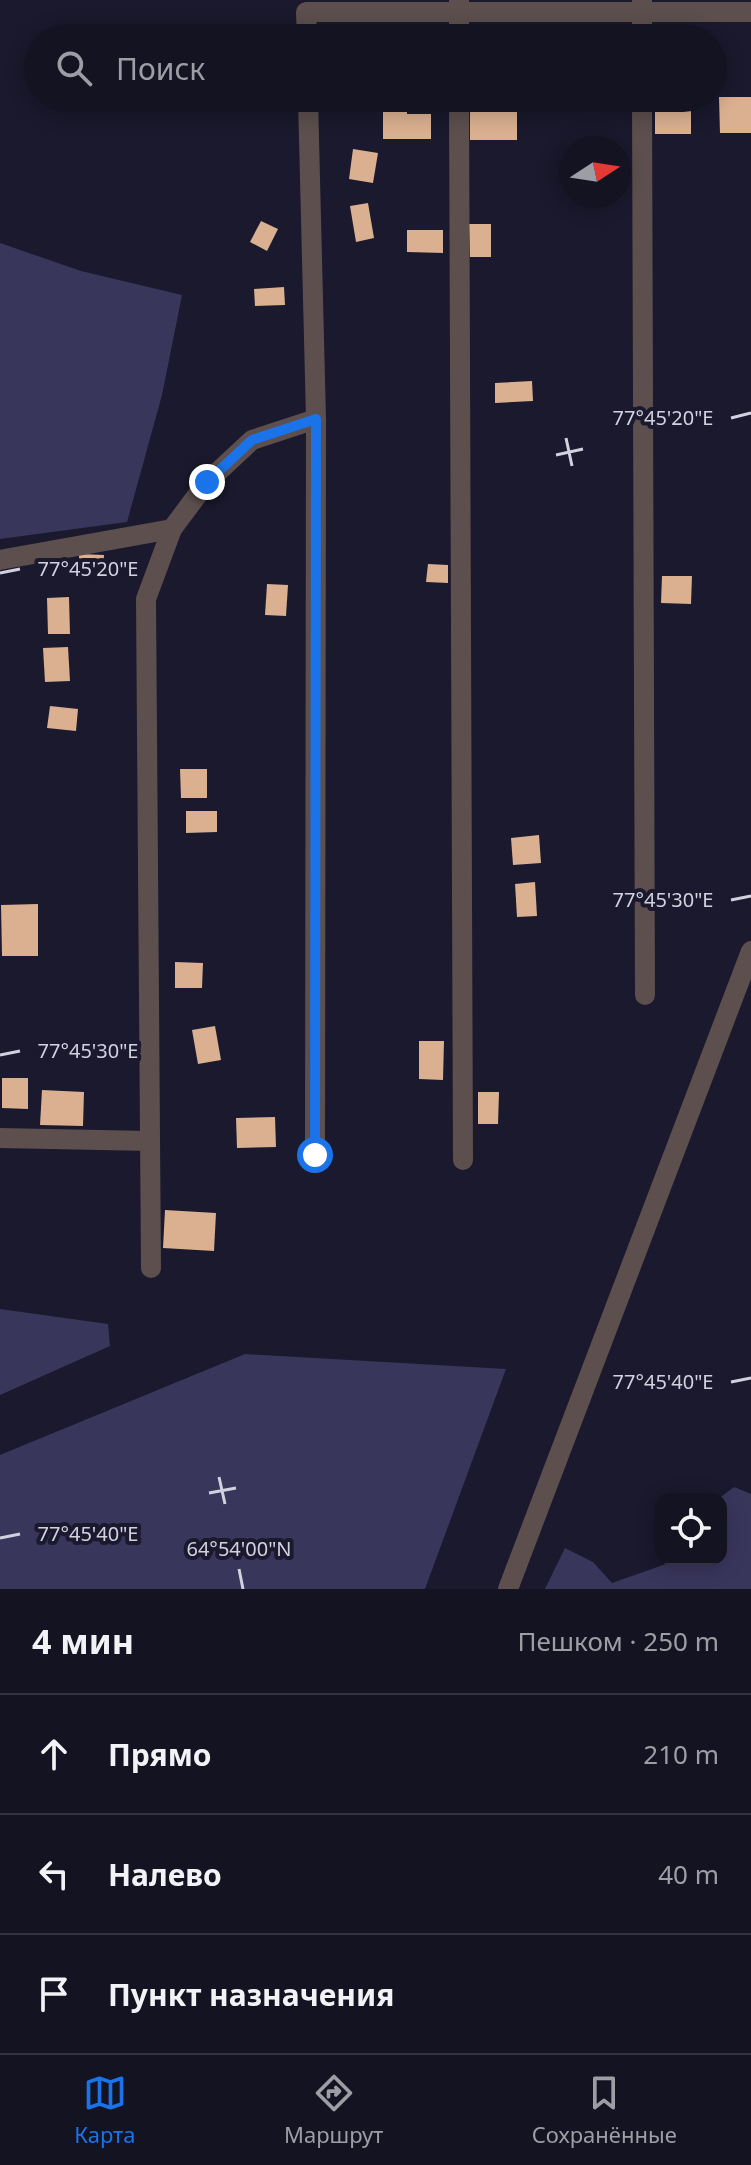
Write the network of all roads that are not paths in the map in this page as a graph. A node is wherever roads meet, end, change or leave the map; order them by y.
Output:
1 (458, 6) edge
2 (642, 7) edge
3 (751, 12) edge
4 (306, 24) edge
5 (308, 112) edge
6 (459, 112) edge
7 (642, 112) edge
8 (316, 419) junction
9 (172, 529) junction
10 (0, 560) edge
11 (751, 951) edge
12 (645, 995) dead end
13 (0, 1138) edge
14 (150, 1141) junction
15 (315, 1155) dead end
16 (463, 1160) dead end
17 (151, 1268) dead end
18 (508, 1589) edge

1 - 2 street
1 - 4 street
2 - 3 street
5 - 8 street
6 - 16 street
7 - 12 street
8 - 9 street
8 - 15 street
9 - 10 street
9 - 14 street
11 - 18 street
13 - 14 street
14 - 17 street

